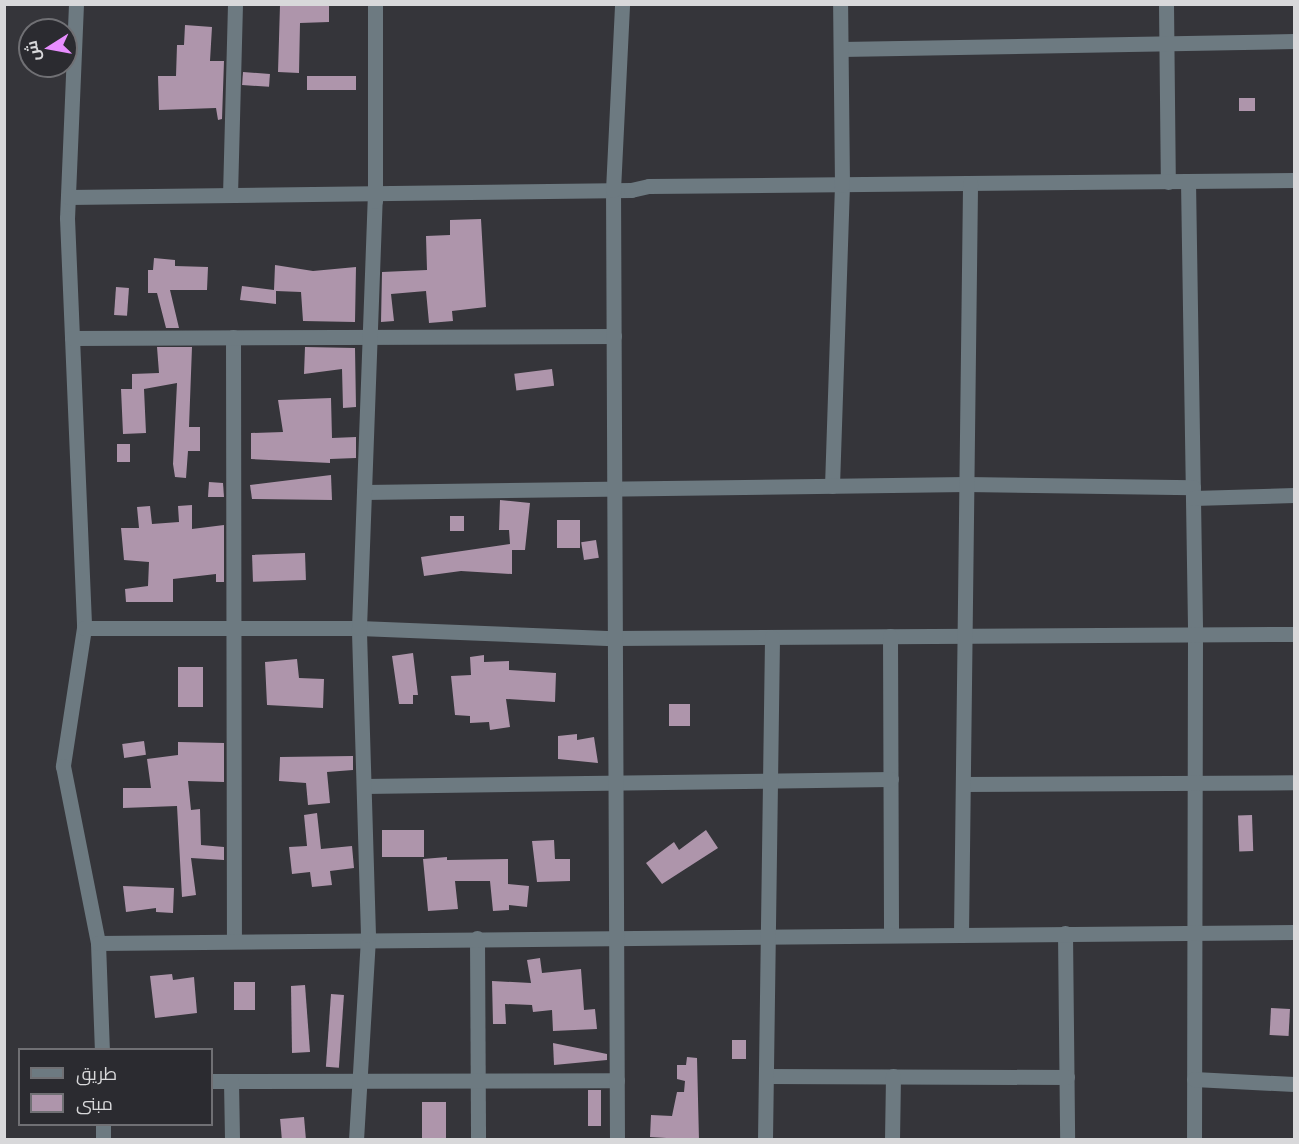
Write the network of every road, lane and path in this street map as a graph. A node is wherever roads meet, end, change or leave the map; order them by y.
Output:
1 (76, 4) edge
2 (235, 4) edge
3 (375, 4) edge
4 (622, 4) edge
5 (840, 4) edge
6 (1166, 4) edge
7 (1294, 41) edge
8 (1167, 45) junction
9 (841, 49) junction
10 (1294, 180) edge
11 (1168, 182) junction
12 (1188, 182) junction
13 (970, 183) junction
14 (842, 184) junction
15 (613, 190) junction
16 (375, 193) junction
17 (230, 195) junction
18 (68, 197) junction
19 (370, 335) junction
20 (233, 336) junction
21 (614, 336) junction
22 (72, 338) junction
23 (966, 484) junction
24 (832, 486) junction
25 (613, 489) junction
26 (364, 492) junction
27 (1193, 493) junction
28 (1294, 495) edge
29 (84, 628) junction
30 (234, 628) junction
31 (359, 628) junction
32 (1294, 634) edge
33 (1195, 635) junction
34 (890, 636) junction
35 (964, 636) junction
36 (772, 637) junction
37 (613, 638) junction
38 (891, 779) junction
39 (770, 781) junction
40 (1294, 782) edge
41 (614, 783) junction
42 (1195, 783) junction
43 (963, 784) junction
44 (364, 786) junction
45 (1294, 932) edge
46 (1065, 933) junction
47 (1194, 933) junction
48 (891, 934) junction
49 (961, 934) junction
50 (768, 935) junction
51 (615, 936) junction
52 (477, 938) junction
53 (368, 939) junction
54 (234, 941) junction
55 (98, 943) junction
56 (102, 1048) edge
57 (765, 1076) junction
58 (893, 1076) junction
59 (1066, 1077) junction
60 (1194, 1079) junction
61 (358, 1080) junction
62 (478, 1080) junction
63 (617, 1080) junction
64 (213, 1081) edge
65 (231, 1081) junction
66 (1294, 1084) edge
67 (232, 1140) edge
68 (356, 1140) edge
69 (478, 1140) edge
70 (617, 1140) edge
71 (765, 1140) edge
72 (892, 1140) edge
73 (1067, 1140) edge
74 (1194, 1140) edge

1 - 18 street
2 - 17 street
3 - 16 street
4 - 15 street
5 - 9 street
6 - 8 street
7 - 8 street
8 - 9 street
8 - 11 street
9 - 14 street
10 - 12 street
11 - 12 street
11 - 13 street
12 - 27 street
13 - 14 street
13 - 23 street
14 - 15 street
14 - 24 street
15 - 16 street
15 - 21 street
16 - 17 street
16 - 19 street
17 - 18 street
18 - 22 street
19 - 20 street
19 - 21 street
19 - 26 street
20 - 22 street
20 - 30 street
21 - 25 street
22 - 29 street
23 - 24 street
23 - 27 street
23 - 35 street
24 - 25 street
25 - 26 street
25 - 37 street
26 - 31 street
27 - 28 street
27 - 33 street
29 - 30 street
29 - 55 street
30 - 31 street
30 - 54 street
31 - 37 street
31 - 44 street
32 - 33 street
33 - 35 street
33 - 42 street
34 - 35 street
34 - 36 street
34 - 38 street
35 - 43 street
36 - 37 street
36 - 39 street
37 - 41 street
38 - 39 street
38 - 48 street
39 - 41 street
39 - 50 street
40 - 42 street
41 - 44 street
41 - 51 street
42 - 43 street
42 - 47 street
43 - 49 street
44 - 53 street
45 - 47 street
46 - 47 street
46 - 49 street
46 - 59 street
47 - 60 street
48 - 49 street
48 - 50 street
50 - 51 street
50 - 57 street
51 - 52 street
51 - 63 street
52 - 53 street
52 - 62 street
53 - 54 street
53 - 61 street
54 - 55 street
55 - 56 street
57 - 58 street
57 - 71 street
58 - 59 street
58 - 72 street
59 - 73 street
60 - 66 street
60 - 74 street
61 - 62 street
61 - 65 street
61 - 68 street
62 - 63 street
62 - 69 street
63 - 70 street
64 - 65 street
65 - 67 street

